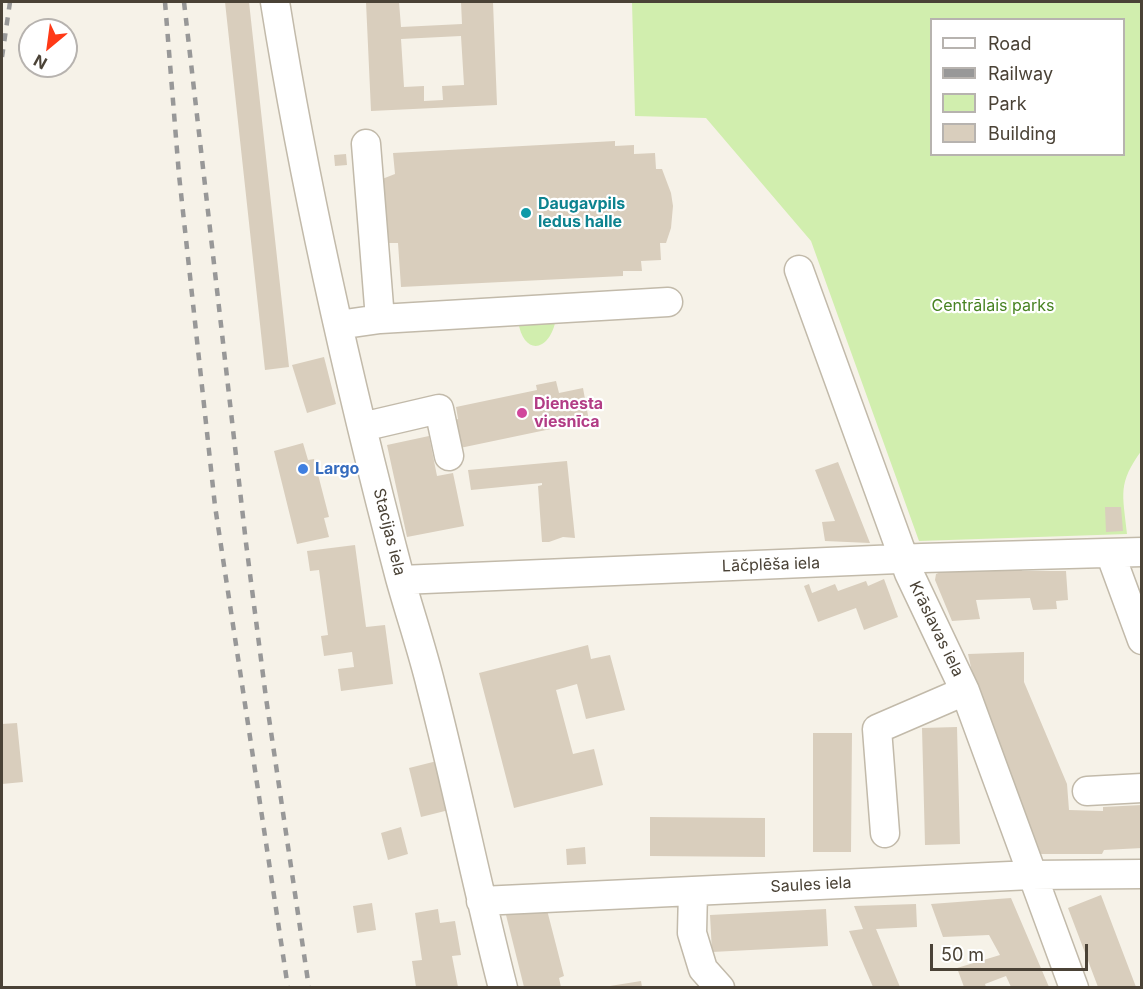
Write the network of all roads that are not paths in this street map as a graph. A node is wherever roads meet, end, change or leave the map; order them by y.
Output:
1 (275, 2) edge
2 (366, 144) dead end
3 (799, 270) dead end
4 (668, 302) dead end
5 (380, 319) junction
6 (338, 325) junction
7 (362, 427) junction
8 (449, 456) dead end
9 (1142, 552) edge
10 (1110, 553) junction
11 (905, 559) junction
12 (401, 580) junction
13 (1142, 640) edge
14 (965, 691) junction
15 (1142, 788) edge
16 (1087, 791) dead end
17 (885, 833) dead end
18 (1142, 874) edge
19 (1031, 875) junction
20 (693, 891) junction
21 (481, 901) junction
22 (503, 987) edge
23 (720, 987) edge
24 (1074, 987) edge

1 - 6 street, Stacijas iela
2 - 5 street
3 - 11 street, Krāslavas iela
4 - 5 street
5 - 6 street
6 - 7 street, Stacijas iela
7 - 8 street
7 - 12 street, Stacijas iela
9 - 10 street, Lāčplēša iela
10 - 11 street, Lāčplēša iela
10 - 13 street
11 - 12 street, Lāčplēša iela
11 - 14 street, Krāslavas iela
12 - 21 street, Stacijas iela
14 - 17 street
14 - 19 street, Krāslavas iela
15 - 16 street
18 - 19 street, Saules iela
19 - 20 street, Saules iela
19 - 24 street, Krāslavas iela
20 - 21 street, Saules iela
20 - 23 street
21 - 22 street, Stacijas iela

